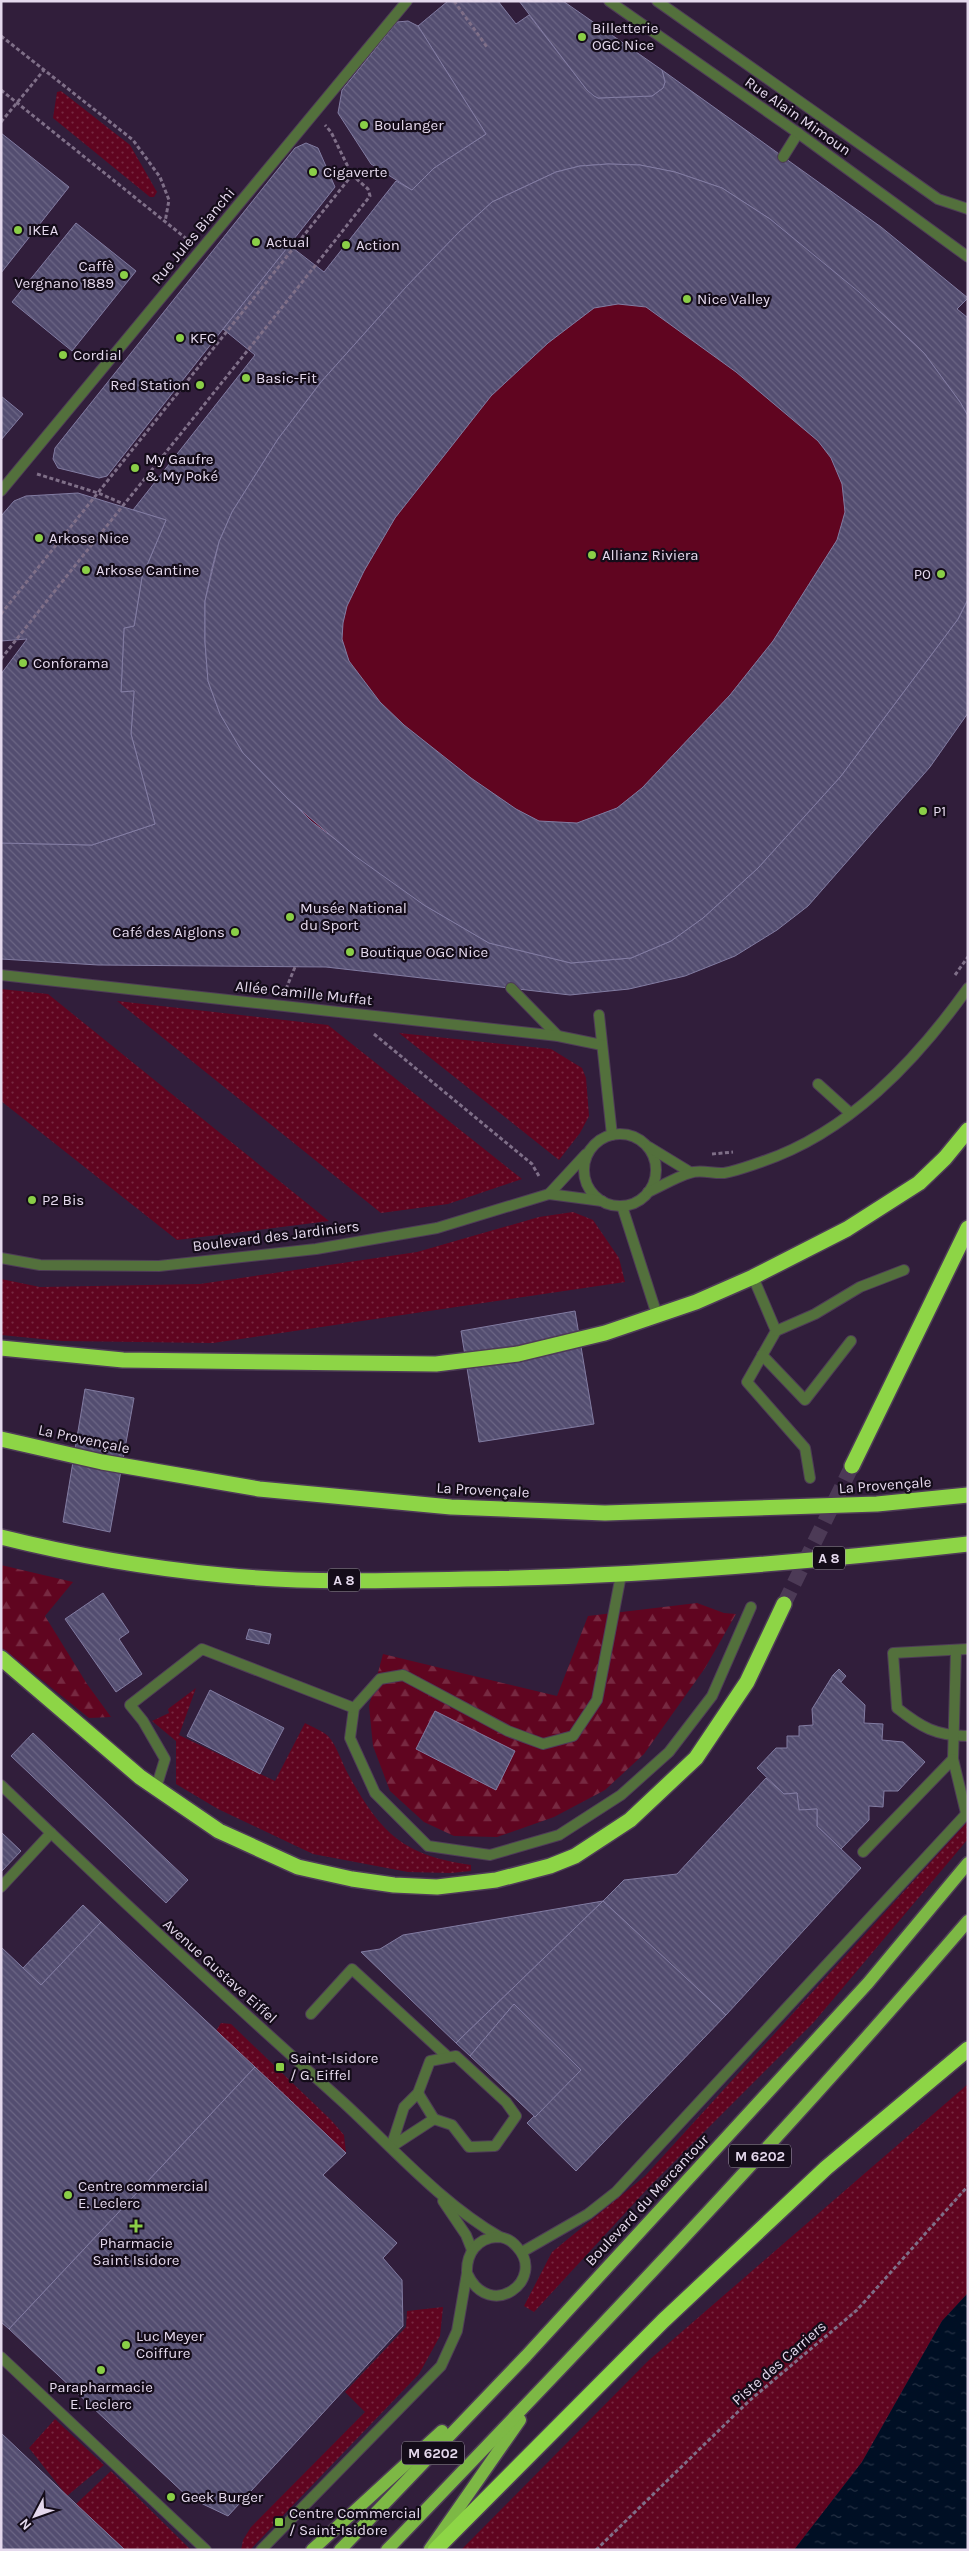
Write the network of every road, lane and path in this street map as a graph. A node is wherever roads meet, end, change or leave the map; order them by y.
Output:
1 (407, 1) edge
2 (454, 1) edge
3 (609, 1) edge
4 (657, 1) edge
5 (1, 36) edge
6 (487, 47) dead end
7 (44, 70) junction
8 (1, 90) edge
9 (17, 103) junction
10 (313, 114) junction
11 (1, 122) edge
12 (798, 134) junction
13 (783, 157) dead end
14 (352, 175) junction
15 (968, 209) edge
16 (165, 222) junction
17 (200, 250) junction
18 (968, 257) edge
19 (20, 468) junction
20 (1, 491) edge
21 (98, 493) junction
22 (124, 504) junction
23 (1, 614) edge
24 (1, 660) edge
25 (295, 967) dead end
26 (1, 975) edge
27 (511, 988) dead end
28 (968, 988) edge
29 (280, 1006) junction
30 (348, 1013) junction
31 (599, 1015) dead end
32 (558, 1036) junction
33 (602, 1045) junction
34 (818, 1084) dead end
35 (850, 1113) junction
36 (968, 1130) edge
37 (612, 1135) junction
38 (646, 1145) junction
39 (594, 1146) junction
40 (690, 1172) junction
41 (648, 1192) junction
42 (549, 1194) junction
43 (602, 1201) junction
44 (622, 1206) junction
45 (968, 1228) edge
46 (1, 1258) edge
47 (904, 1270) dead end
48 (754, 1277) junction
49 (657, 1315) junction
50 (776, 1332) junction
51 (851, 1342) dead end
52 (1, 1348) edge
53 (762, 1355) junction
54 (1, 1439) edge
55 (852, 1466) tunnel mouth
56 (810, 1478) dead end
57 (968, 1495) edge
58 (1, 1537) edge
59 (968, 1544) edge
60 (621, 1575) junction
61 (784, 1604) tunnel mouth
62 (751, 1607) dead end
63 (968, 1649) edge
64 (956, 1650) junction
65 (1, 1658) edge
66 (354, 1708) junction
67 (953, 1736) junction
68 (968, 1736) edge
69 (953, 1759) junction
70 (1, 1785) edge
71 (156, 1788) junction
72 (967, 1813) edge
73 (51, 1833) junction
74 (864, 1852) dead end
75 (968, 1863) edge
76 (1, 1887) edge
77 (968, 1921) edge
78 (311, 2014) dead end
79 (968, 2049) edge
80 (448, 2057) junction
81 (418, 2093) junction
82 (434, 2119) junction
83 (391, 2146) junction
84 (422, 2176) junction
85 (968, 2186) edge
86 (500, 2237) junction
87 (472, 2250) junction
88 (522, 2252) junction
89 (468, 2273) junction
90 (526, 2356) junction
91 (1, 2357) edge
92 (545, 2385) junction
93 (206, 2550) edge
94 (261, 2550) edge
95 (312, 2550) edge
96 (340, 2550) edge
97 (387, 2550) edge
98 (429, 2550) edge
99 (435, 2550) edge
100 (596, 2550) edge

1 - 10 street, Rue Jules Bianchi
2 - 6 path
3 - 12 street, Rue Alain Mimoun
4 - 15 street
5 - 7 path
7 - 9 path
7 - 16 path
8 - 9 path
9 - 11 path
9 - 16 path
10 - 14 path
10 - 17 street, Rue Jules Bianchi
12 - 13 street
12 - 18 street, Rue Alain Mimoun
14 - 21 path
14 - 22 path
16 - 17 path
17 - 19 street, Rue Jules Bianchi
19 - 20 street, Rue Jules Bianchi
19 - 21 path
21 - 22 path
21 - 23 path
22 - 24 path
25 - 29 path
26 - 29 street, Allée Camille Muffat
27 - 32 street
28 - 35 street
29 - 30 street, Allée Camille Muffat
30 - 32 street, Allée Camille Muffat
30 - 42 path
31 - 33 street
32 - 33 street, Allée Camille Muffat
33 - 37 street
34 - 35 street
35 - 40 street
36 - 48 highway
37 - 38 street
37 - 39 street
38 - 40 street
38 - 41 street
39 - 42 street, Boulevard des Jardiniers
39 - 43 street
40 - 41 street
41 - 44 street
42 - 43 street, Boulevard des Jardiniers
42 - 46 street, Boulevard des Jardiniers
43 - 44 street
44 - 49 street
45 - 55 highway
47 - 50 street
48 - 49 highway
48 - 50 street
49 - 52 highway
50 - 53 street
51 - 53 street
53 - 56 street
54 - 57 highway, La Provençale
58 - 60 highway, A 8
59 - 60 highway, A 8
60 - 66 street
61 - 71 highway
62 - 66 street
63 - 64 street
64 - 67 street
64 - 67 street
65 - 71 highway
66 - 71 street
67 - 68 street
67 - 69 street
69 - 72 street
69 - 74 street
70 - 73 street, Avenue Gustave Eiffel
72 - 88 street
73 - 76 street
73 - 83 street, Avenue Gustave Eiffel
75 - 90 main road, Boulevard du Mercantour / M 6202
77 - 92 main road, M 6202
78 - 80 street
79 - 99 highway
80 - 81 street
80 - 82 street
81 - 82 street
81 - 83 street
82 - 83 street
83 - 84 street, Avenue Gustave Eiffel
84 - 86 street, Avenue Gustave Eiffel
84 - 87 street, Avenue Gustave Eiffel
85 - 100 path, Piste des Carriers
86 - 87 street
86 - 88 street
87 - 89 street
88 - 89 street
89 - 94 street
90 - 95 main road
90 - 96 main road, Boulevard du Mercantour / M 6202
91 - 93 street
92 - 97 main road, M 6202
92 - 98 main road

